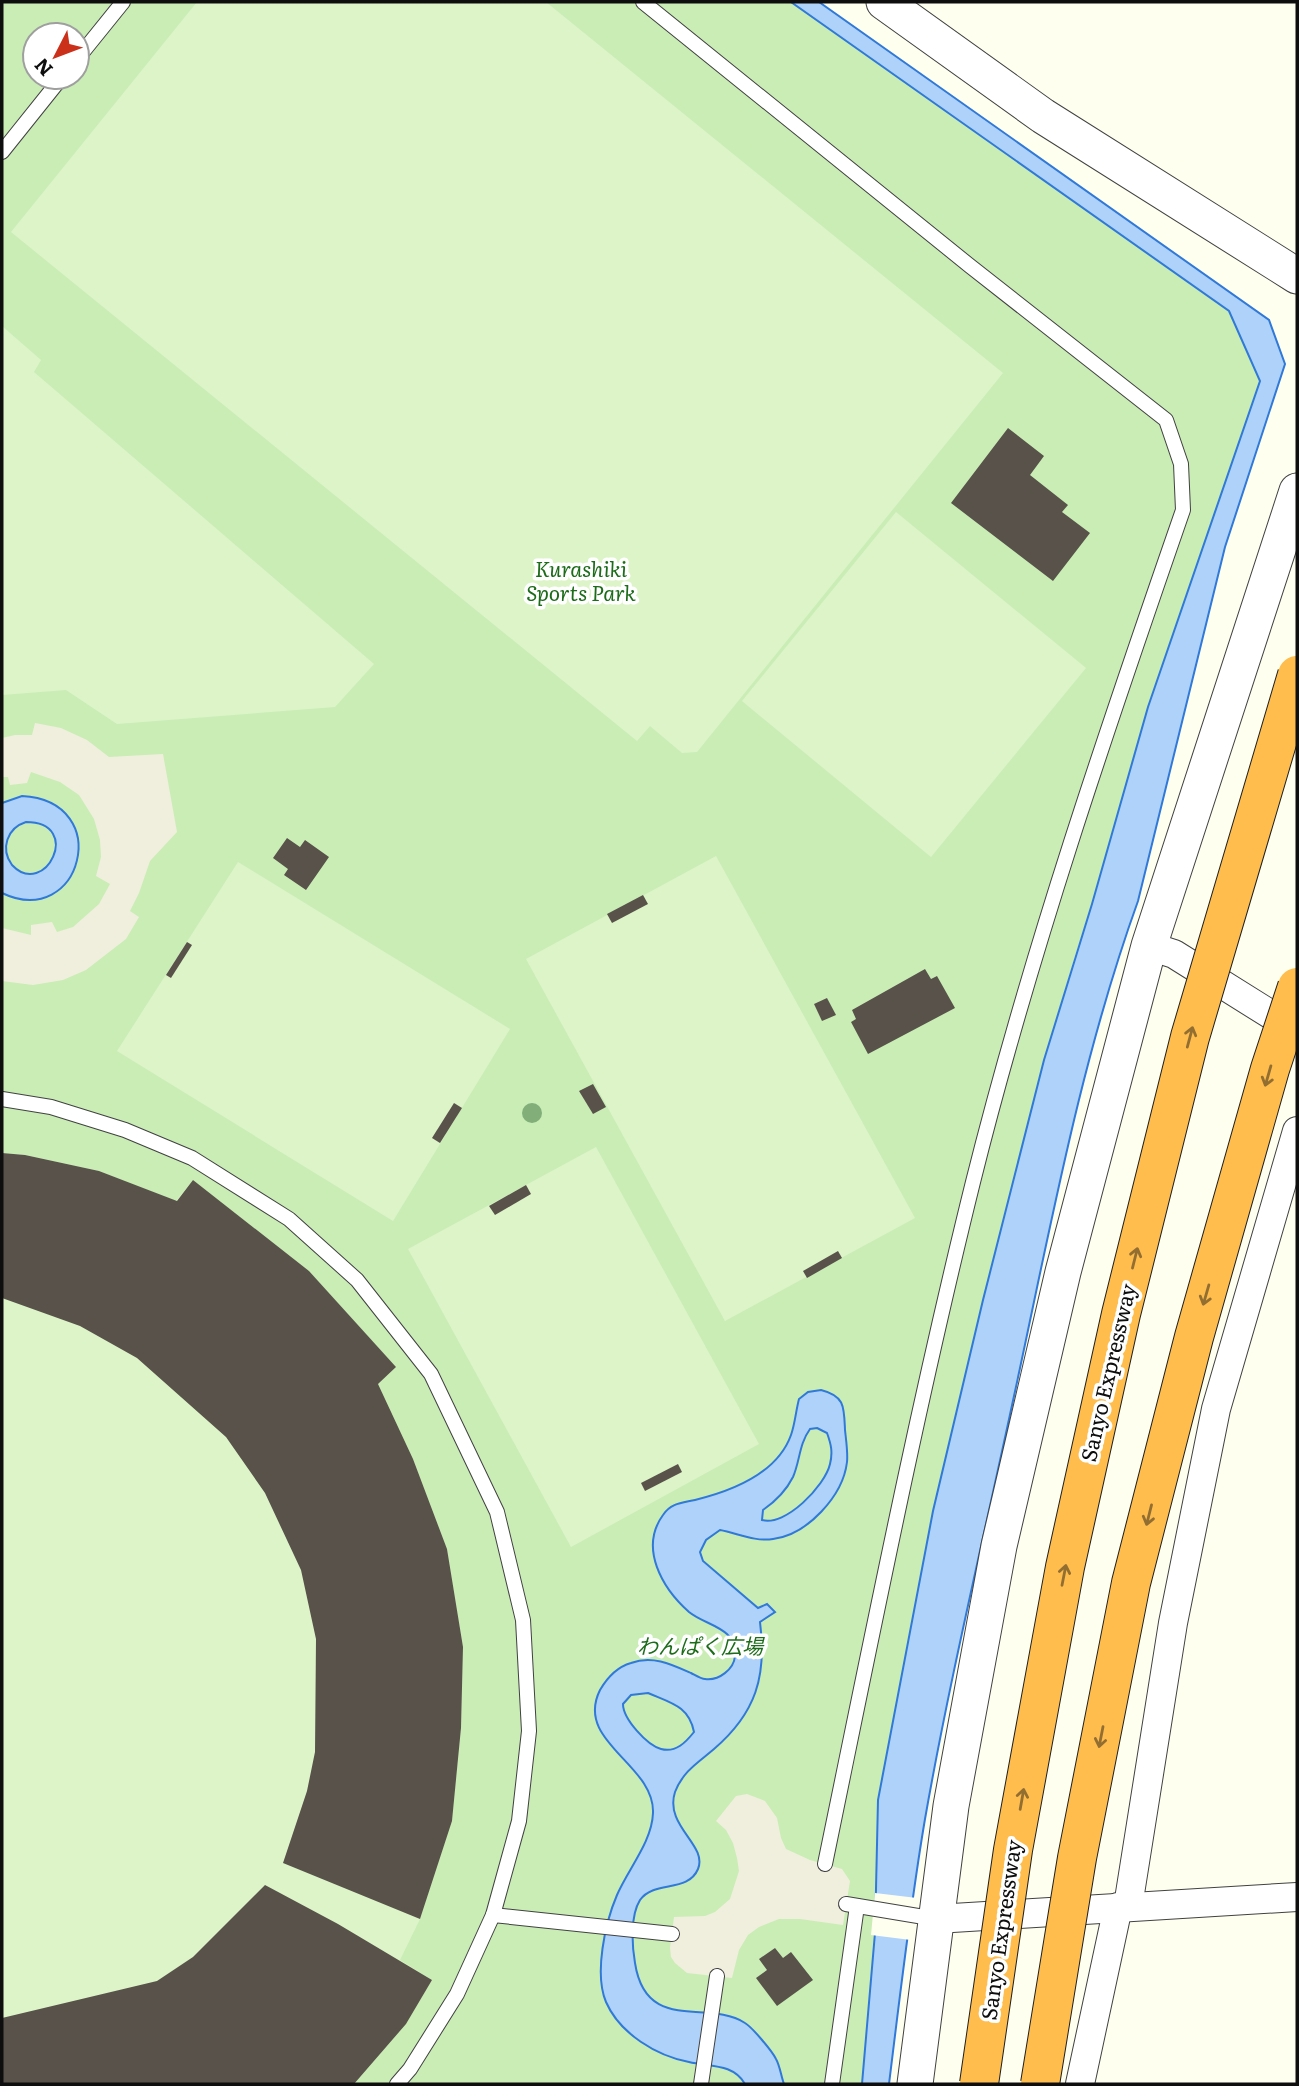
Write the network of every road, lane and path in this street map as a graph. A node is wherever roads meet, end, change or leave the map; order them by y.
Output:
1 (123, 2) edge
2 (643, 2) edge
3 (884, 2) edge
4 (91, 42) edge
5 (51, 91) edge
6 (2, 152) edge
7 (1297, 276) edge
8 (1297, 491) edge
9 (1297, 675) edge
10 (1149, 946) junction
11 (1297, 988) edge
12 (1297, 1031) edge
13 (2, 1100) edge
14 (1297, 1131) edge
15 (825, 1864) dead end
16 (1297, 1897) edge
17 (1123, 1907) junction
18 (493, 1914) junction
19 (925, 1917) junction
20 (672, 1934) dead end
21 (717, 1976) dead end
22 (702, 2079) edge
23 (397, 2084) edge
24 (832, 2084) edge
25 (915, 2084) edge
26 (979, 2084) edge
27 (1040, 2084) edge
28 (1080, 2084) edge

1 - 4 lane
2 - 15 lane
3 - 7 street
5 - 6 lane
8 - 10 street
26 -> 9 highway, Sanyo Expressway, bridge
10 - 12 street
10 - 19 street
11 -> 27 highway, bridge
13 - 18 lane
14 - 17 street
16 - 17 street
17 - 19 street
17 - 28 street
18 - 20 lane
18 - 23 lane
19 - 24 lane
19 - 25 street
21 - 22 lane

